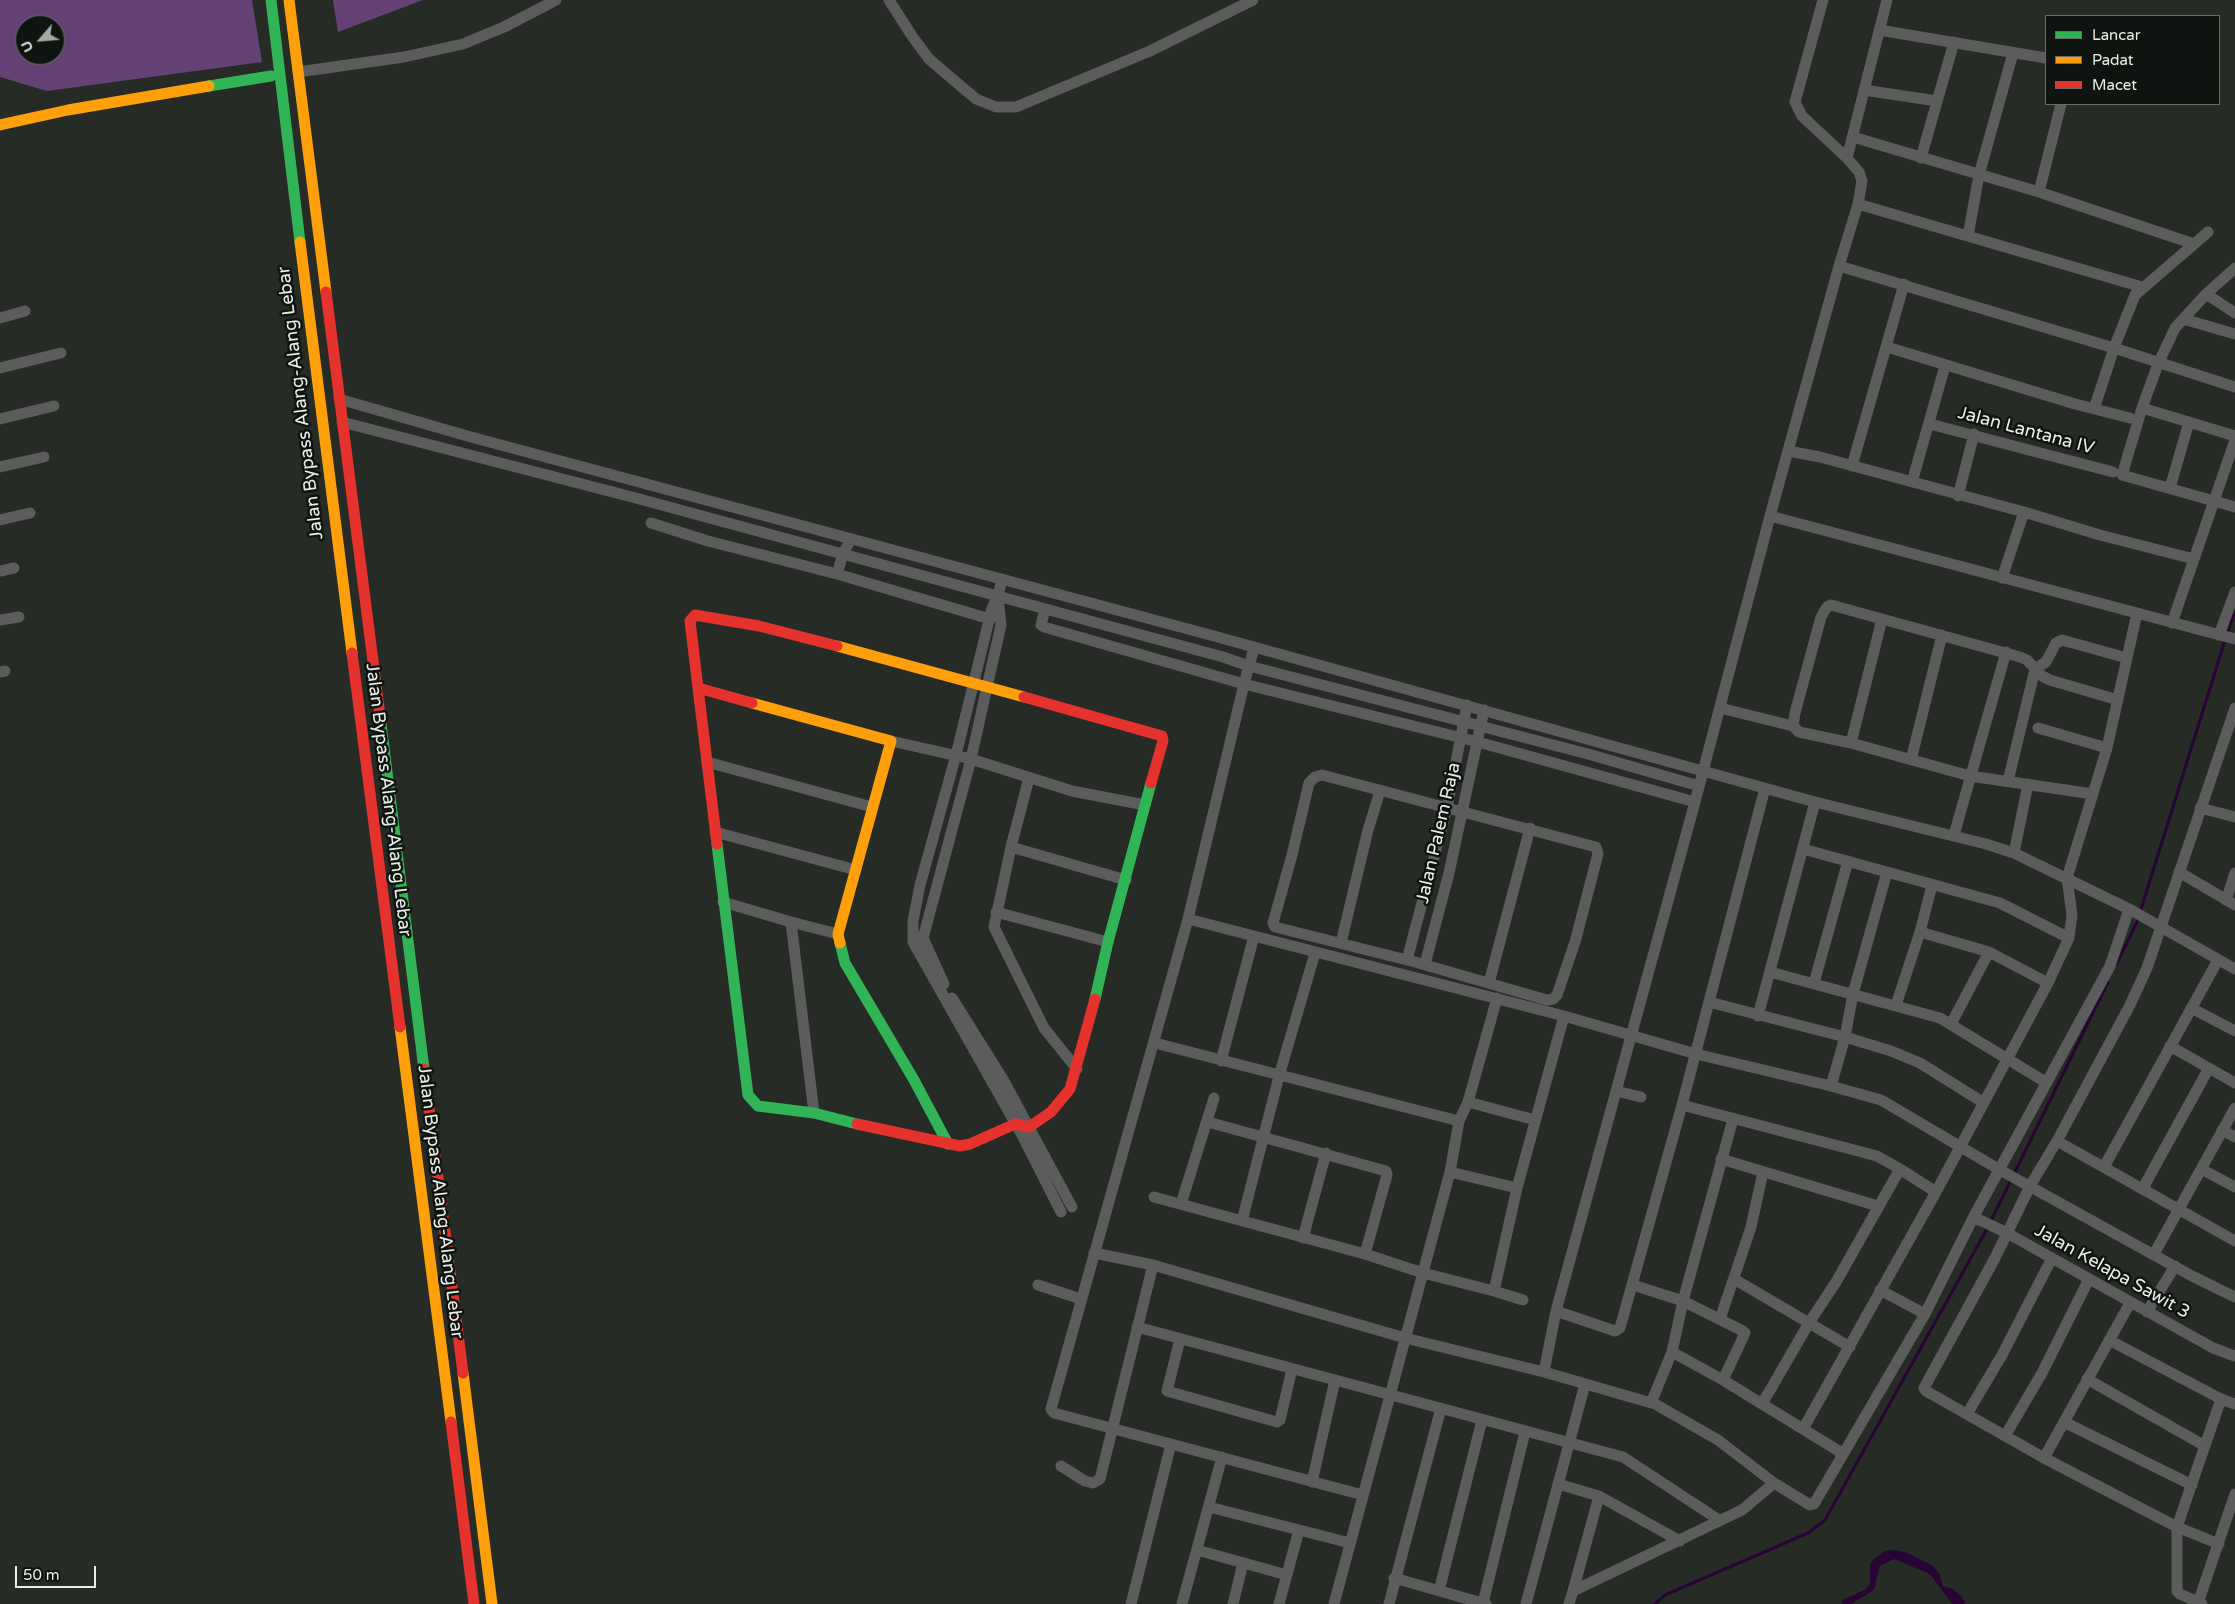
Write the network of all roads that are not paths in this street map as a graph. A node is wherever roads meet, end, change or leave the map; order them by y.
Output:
1 (270, 0) edge
2 (289, 0) edge
3 (556, 0) edge
4 (889, 0) edge
5 (1253, 0) edge
6 (1823, 0) edge
7 (1887, 0) edge
8 (1879, 30) junction
9 (1954, 42) junction
10 (2013, 53) junction
11 (2045, 58) edge
12 (298, 72) junction
13 (275, 76) junction
14 (1864, 90) junction
15 (1937, 101) junction
16 (2060, 105) edge
17 (0, 126) edge
18 (1853, 137) junction
19 (1848, 158) junction
20 (1921, 158) junction
21 (1979, 175) junction
22 (2039, 192) junction
23 (1858, 204) junction
24 (2208, 232) dead end
25 (1968, 236) junction
26 (2194, 244) junction
27 (1839, 266) junction
28 (2234, 268) edge
29 (1904, 284) junction
30 (2142, 288) junction
31 (2206, 294) junction
32 (25, 311) dead end
33 (2235, 313) edge
34 (0, 318) edge
35 (2183, 319) junction
36 (2235, 334) edge
37 (1887, 347) junction
38 (2114, 348) junction
39 (61, 353) dead end
40 (2158, 364) junction
41 (1945, 366) junction
42 (0, 368) edge
43 (2235, 387) edge
44 (339, 398) junction
45 (54, 406) dead end
46 (2142, 408) junction
47 (2094, 409) junction
48 (2130, 418) dead end
49 (0, 419) edge
50 (342, 422) junction
51 (2189, 422) junction
52 (1930, 424) junction
53 (1974, 434) junction
54 (2235, 436) edge
55 (2235, 440) edge
56 (1788, 451) junction
57 (44, 457) dead end
58 (1852, 466) junction
59 (0, 467) edge
60 (2113, 472) dead end
61 (1912, 482) junction
62 (2170, 488) junction
63 (1958, 496) junction
64 (2214, 501) junction
65 (2235, 507) edge
66 (2024, 512) junction
67 (30, 513) dead end
68 (1770, 516) junction
69 (0, 520) edge
70 (651, 523) dead end
71 (726, 523) junction
72 (851, 539) junction
73 (721, 544) junction
74 (843, 554) junction
75 (2194, 559) junction
76 (14, 568) dead end
77 (0, 571) edge
78 (837, 574) junction
79 (2002, 578) junction
80 (1002, 579) junction
81 (2235, 592) edge
82 (998, 596) junction
83 (1045, 609) junction
84 (2138, 613) junction
85 (19, 617) dead end
86 (990, 619) junction
87 (1882, 619) junction
88 (0, 620) edge
89 (2172, 623) junction
90 (1942, 635) junction
91 (2227, 637) edge
92 (1254, 648) junction
93 (2006, 652) junction
94 (2127, 658) junction
95 (1249, 666) junction
96 (2035, 669) junction
97 (974, 683) junction
98 (1244, 684) junction
99 (987, 687) junction
100 (698, 688) junction
101 (2118, 700) junction
102 (1468, 706) junction
103 (1720, 708) junction
104 (2235, 708) edge
105 (1484, 710) junction
106 (1465, 722) junction
107 (1793, 726) junction
108 (1481, 727) junction
109 (2038, 728) dead end
110 (1460, 738) junction
111 (891, 740) junction
112 (1478, 742) junction
113 (1851, 743) junction
114 (2107, 748) junction
115 (956, 755) junction
116 (970, 759) junction
117 (1911, 760) junction
118 (706, 762) junction
119 (1703, 770) junction
120 (1970, 776) junction
121 (1029, 778) junction
122 (2008, 781) junction
123 (2028, 784) junction
124 (1699, 786) junction
125 (1765, 788) junction
126 (1380, 792) junction
127 (2093, 794) junction
128 (1695, 802) junction
129 (1815, 802) junction
130 (1144, 806) junction
131 (872, 807) junction
132 (1447, 808) junction
133 (2200, 808) junction
134 (1463, 812) junction
135 (2235, 817) edge
136 (1530, 828) junction
137 (715, 832) junction
138 (1954, 835) junction
139 (1011, 847) junction
140 (1803, 849) junction
141 (2014, 853) junction
142 (1848, 861) junction
143 (856, 870) junction
144 (1887, 872) junction
145 (2179, 872) junction
146 (2235, 873) edge
147 (2067, 878) junction
148 (1126, 880) junction
149 (1932, 885) junction
150 (723, 902) junction
151 (2231, 903) edge
152 (2130, 909) junction
153 (996, 912) junction
154 (1188, 919) junction
155 (927, 920) junction
156 (913, 921) junction
157 (791, 922) junction
158 (2158, 925) junction
159 (1920, 932) junction
160 (838, 934) junction
161 (1254, 936) junction
162 (2069, 938) junction
163 (1108, 942) junction
164 (1342, 943) junction
165 (1990, 952) junction
166 (1315, 953) junction
167 (1407, 960) junction
168 (2218, 960) junction
169 (1425, 964) junction
170 (2235, 969) edge
171 (1770, 972) junction
172 (1489, 983) junction
173 (2048, 983) junction
174 (1814, 984) junction
175 (1853, 994) junction
176 (1497, 998) junction
177 (1709, 1002) junction
178 (1896, 1005) junction
179 (2191, 1008) junction
180 (1564, 1016) junction
181 (1758, 1016) junction
182 (1951, 1024) junction
183 (2235, 1031) edge
184 (1632, 1036) junction
185 (1845, 1036) junction
186 (1155, 1043) junction
187 (2170, 1046) junction
188 (1696, 1054) junction
189 (2006, 1058) junction
190 (1221, 1061) junction
191 (2210, 1068) junction
192 (1077, 1069) junction
193 (1279, 1076) junction
194 (2048, 1083) junction
195 (2235, 1083) edge
196 (1831, 1086) junction
197 (1616, 1091) junction
198 (1641, 1097) dead end
199 (1214, 1098) dead end
200 (1468, 1102) junction
201 (1984, 1103) junction
202 (1682, 1105) junction
203 (2235, 1108) edge
204 (814, 1113) junction
205 (1733, 1118) junction
206 (1535, 1120) junction
207 (1459, 1121) junction
208 (1208, 1122) junction
209 (1015, 1124) junction
210 (1029, 1127) junction
211 (2222, 1130) junction
212 (1264, 1137) junction
213 (2235, 1137) edge
214 (2057, 1141) junction
215 (948, 1144) junction
216 (1960, 1146) junction
217 (1326, 1152) junction
218 (1721, 1159) junction
219 (437, 1166) junction
220 (2104, 1167) junction
221 (418, 1168) junction
222 (1900, 1168) junction
223 (2201, 1169) junction
224 (1450, 1172) junction
225 (1763, 1172) junction
226 (2003, 1172) junction
227 (2026, 1184) junction
228 (2235, 1187) edge
229 (1517, 1188) junction
230 (2143, 1188) junction
231 (1936, 1192) junction
232 (1154, 1197) dead end
233 (1181, 1204) junction
234 (1878, 1206) junction
235 (1072, 1207) dead end
236 (2180, 1208) junction
237 (1061, 1212) dead end
238 (1242, 1220) junction
239 (1978, 1220) junction
240 (2002, 1231) junction
241 (1303, 1238) junction
242 (2235, 1241) edge
243 (1094, 1254) junction
244 (1365, 1254) junction
245 (2154, 1254) junction
246 (2052, 1258) junction
247 (1152, 1265) junction
248 (2175, 1266) junction
249 (1423, 1273) junction
250 (1734, 1279) junction
251 (2089, 1279) junction
252 (1038, 1285) dead end
253 (1633, 1285) junction
254 (1880, 1290) junction
255 (1494, 1291) junction
256 (2235, 1297) edge
257 (1081, 1298) junction
258 (1523, 1300) dead end
259 (1683, 1301) junction
260 (2130, 1303) junction
261 (1556, 1311) junction
262 (2147, 1312) junction
263 (1925, 1314) junction
264 (1720, 1319) junction
265 (1810, 1323) junction
266 (1137, 1326) junction
267 (1405, 1338) junction
268 (1180, 1339) junction
269 (2109, 1340) junction
270 (1850, 1348) junction
271 (1672, 1352) junction
272 (2235, 1356) edge
273 (1292, 1369) junction
274 (1544, 1372) junction
275 (2088, 1379) junction
276 (1335, 1380) junction
277 (1723, 1380) junction
278 (1585, 1384) junction
279 (1390, 1395) junction
280 (2221, 1400) junction
281 (1652, 1403) junction
282 (1762, 1404) junction
283 (2235, 1404) edge
284 (1441, 1408) junction
285 (1967, 1414) junction
286 (1482, 1420) junction
287 (2064, 1422) junction
288 (1112, 1428) junction
289 (1803, 1429) junction
290 (1525, 1432) junction
291 (2005, 1436) junction
292 (1569, 1443) junction
293 (1171, 1444) junction
294 (2205, 1446) junction
295 (1842, 1452) junction
296 (1222, 1457) junction
297 (2044, 1458) junction
298 (1062, 1466) dead end
299 (1312, 1482) junction
300 (1774, 1483) junction
301 (1558, 1484) junction
302 (2192, 1485) junction
303 (2235, 1494) edge
304 (1363, 1495) junction
305 (1599, 1496) junction
306 (1209, 1507) junction
307 (1719, 1520) junction
308 (2177, 1526) junction
309 (1299, 1530) junction
310 (1680, 1541) junction
311 (1350, 1543) junction
312 (2219, 1544) junction
313 (1197, 1550) junction
314 (1243, 1563) junction
315 (1287, 1575) junction
316 (1394, 1578) junction
317 (1439, 1591) junction
318 (1573, 1591) junction
319 (2200, 1603) edge
320 (474, 1604) edge
321 (492, 1604) edge
322 (1131, 1604) edge
323 (1182, 1604) edge
324 (1233, 1604) edge
325 (1279, 1604) edge
326 (1334, 1604) edge
327 (1389, 1604) edge
328 (1484, 1604) edge
329 (1526, 1604) edge
330 (1570, 1604) edge

1 - 13 main road, Jalan Bypass Alang-Alang Lebar
2 - 12 main road, Jalan Bypass Alang-Alang Lebar
3 - 12 street
4 - 5 street
6 - 19 street
7 - 8 street
8 - 9 street
8 - 14 street
9 - 10 street
9 - 15 street
10 - 11 street
10 - 21 street
12 - 44 main road, Jalan Bypass Alang-Alang Lebar
13 - 17 main road
13 - 221 main road, Jalan Bypass Alang-Alang Lebar
14 - 15 street
14 - 18 street
15 - 20 street
16 - 22 street
18 - 19 street
18 - 20 street
19 - 23 street
20 - 21 street
21 - 22 street
21 - 25 street
22 - 26 street
23 - 25 street
23 - 27 street
24 - 26 street
25 - 30 street
26 - 30 street
27 - 29 street
27 - 56 street
28 - 31 street
29 - 37 street
29 - 38 street
30 - 38 street
31 - 33 street
31 - 35 street
32 - 34 street
35 - 36 street
35 - 40 street
37 - 41 street
37 - 58 street
38 - 40 street
38 - 47 street
39 - 42 street
40 - 43 street
40 - 46 street
41 - 47 street
41 - 52 street
44 - 50 main road, Jalan Bypass Alang-Alang Lebar
44 - 72 street
45 - 49 street
46 - 51 street
46 - 62 street
47 - 48 street
50 - 71 street
50 - 219 main road, Jalan Bypass Alang-Alang Lebar
51 - 54 street
51 - 62 street
52 - 53 street, Jalan Lantana IV
52 - 61 street
53 - 60 street, Jalan Lantana IV
53 - 63 street
55 - 64 street
56 - 58 street
56 - 68 street
57 - 59 street
58 - 61 street
61 - 63 street
62 - 64 street
63 - 66 street
64 - 65 street
64 - 75 street
66 - 75 street
66 - 79 street
67 - 69 street
68 - 79 street
68 - 103 street
70 - 73 street
71 - 73 street
71 - 74 street
72 - 74 street
72 - 80 street
73 - 78 street
74 - 78 street
74 - 82 street
75 - 89 street
76 - 77 street
78 - 86 street
79 - 84 street
80 - 82 street
80 - 92 street
81 - 91 street
82 - 83 street
82 - 86 street
82 - 99 street
83 - 95 street
83 - 98 street
84 - 89 street
84 - 94 street
85 - 88 street
86 - 97 street
87 - 90 street
87 - 107 street
87 - 113 street
89 - 91 street
90 - 93 street
90 - 117 street
92 - 95 street
92 - 102 street
93 - 96 street
93 - 120 street
94 - 96 street
94 - 101 street
95 - 98 street
95 - 106 street
96 - 101 street
96 - 122 street
97 - 99 main road
97 - 100 main road
97 - 115 street
98 - 110 street
98 - 154 street
99 - 116 street
99 - 130 main road
100 - 111 main road
100 - 118 main road
101 - 114 street
102 - 105 street
102 - 106 street, Jalan Palem Raja
103 - 107 street
103 - 119 street
104 - 133 street
105 - 108 street, Jalan Palem Raja
105 - 119 street
106 - 108 street
106 - 110 street, Jalan Palem Raja
107 - 113 street
108 - 112 street, Jalan Palem Raja
108 - 124 street
109 - 114 street
110 - 112 street
110 - 132 street, Jalan Palem Raja
111 - 115 street
111 - 131 main road
112 - 128 street
112 - 134 street, Jalan Palem Raja
113 - 117 street
114 - 127 street
115 - 116 street
115 - 156 street
116 - 121 street
116 - 155 street
117 - 120 street
118 - 131 street
118 - 137 main road
119 - 124 street
119 - 125 street
120 - 122 street
120 - 138 street
121 - 130 street
121 - 139 street
122 - 123 street
123 - 127 street
123 - 141 street
124 - 128 street
125 - 129 street
125 - 177 street
126 - 132 street
126 - 164 street
126 - 164 street
127 - 147 street
128 - 184 street
129 - 138 street
129 - 140 street
130 - 148 main road
131 - 143 main road
132 - 134 street
132 - 167 street, Jalan Palem Raja
133 - 135 street
133 - 145 street
134 - 136 street
134 - 169 street, Jalan Palem Raja
136 - 172 street
136 - 172 street
137 - 143 street
137 - 150 main road
138 - 141 street
139 - 148 street
139 - 153 street
140 - 142 street
140 - 171 street
141 - 147 street
142 - 144 street
142 - 174 street
143 - 160 main road
144 - 149 street
144 - 175 street
145 - 151 street
145 - 158 street
146 - 151 street
147 - 152 street
147 - 162 street
148 - 163 main road
149 - 159 street
149 - 162 street
150 - 157 street
150 - 204 main road
152 - 158 street
152 - 194 street
153 - 163 street
153 - 192 street
154 - 161 street
154 - 186 street
155 - 156 street
155 - 210 street
156 - 209 street
157 - 160 street
157 - 204 street
158 - 168 street
158 - 214 street
159 - 165 street
159 - 178 street
160 - 215 main road
161 - 166 street
161 - 190 street
162 - 173 street
163 - 192 main road
164 - 167 street
165 - 173 street
165 - 182 street
166 - 176 street
166 - 193 street
167 - 169 street
168 - 170 street
168 - 179 street
169 - 172 street
171 - 174 street
171 - 181 street
173 - 189 street
174 - 175 street
175 - 178 street
175 - 185 street
176 - 180 street
176 - 200 street
177 - 181 street
177 - 188 street
178 - 182 street
179 - 183 street
179 - 187 street
180 - 184 street
180 - 206 street
181 - 185 street
182 - 189 street
184 - 188 street
184 - 197 street
185 - 196 street
185 - 201 street
186 - 190 street
186 - 243 street
187 - 191 street
187 - 220 street
188 - 196 street
188 - 202 street
189 - 194 street
189 - 201 street
190 - 193 street
191 - 195 street
191 - 230 street
192 - 210 main road
193 - 207 street
193 - 212 street
194 - 226 street
196 - 216 street
197 - 198 street
197 - 261 street
199 - 208 street
200 - 206 street
200 - 207 street
201 - 216 street
202 - 205 street
202 - 253 street
203 - 211 street
204 - 215 main road
205 - 218 street
205 - 222 street
206 - 229 street
207 - 224 street
208 - 212 street
208 - 233 street
209 - 210 main road
209 - 215 main road
209 - 237 street
210 - 235 street
211 - 213 street
211 - 223 street
212 - 217 street
212 - 238 street
214 - 220 street
214 - 227 street
216 - 226 street
216 - 231 street
217 - 241 street
217 - 244 street
218 - 225 street
218 - 259 street
219 - 221 main road
219 - 321 main road, Jalan Bypass Alang-Alang Lebar
220 - 230 street
221 - 320 main road, Jalan Bypass Alang-Alang Lebar
222 - 231 street
222 - 234 street
223 - 228 street
223 - 236 street
224 - 229 street
224 - 249 street
225 - 234 street
225 - 250 street
226 - 227 street
226 - 239 street
227 - 240 street
227 - 245 street
229 - 255 street
230 - 236 street
231 - 254 street
232 - 233 street
233 - 238 street
234 - 265 street
236 - 242 street
236 - 245 street
238 - 241 street
239 - 240 street, Jalan Kelapa Sawit 3
239 - 263 street
240 - 246 street, Jalan Kelapa Sawit 3
240 - 285 street
241 - 244 street
243 - 247 street
243 - 257 street
244 - 249 street
245 - 248 street
246 - 251 street, Jalan Kelapa Sawit 3
246 - 285 street
247 - 266 street
247 - 267 street
248 - 256 street
248 - 262 street
249 - 255 street
249 - 267 street
250 - 264 street
250 - 265 street
251 - 260 street, Jalan Kelapa Sawit 3
251 - 291 street
252 - 257 street
253 - 259 street
253 - 261 street
254 - 263 street
254 - 270 street
255 - 258 street
257 - 288 street
259 - 264 street
259 - 271 street
260 - 262 street, Jalan Kelapa Sawit 3
260 - 269 street
261 - 274 street
262 - 272 street, Jalan Kelapa Sawit 3
263 - 295 street
264 - 277 street
265 - 270 street
265 - 282 street
266 - 268 street
266 - 288 street
267 - 274 street
267 - 279 street
268 - 273 street
268 - 273 street
269 - 275 street
269 - 280 street
270 - 289 street
271 - 277 street
271 - 281 street
273 - 276 street
274 - 278 street
275 - 287 street
275 - 294 street
276 - 279 street
276 - 299 street
277 - 282 street
278 - 281 street
278 - 292 street
279 - 284 street
279 - 304 street
280 - 283 street
280 - 294 street
281 - 300 street
282 - 289 street
284 - 286 street
284 - 316 street
285 - 291 street
286 - 290 street
286 - 317 street
287 - 297 street
287 - 302 street
288 - 293 street
288 - 298 street
289 - 295 street
290 - 292 street
290 - 328 street
291 - 297 street
292 - 301 street
292 - 307 street
293 - 296 street
293 - 322 street
294 - 302 street
295 - 300 street
296 - 299 street
296 - 306 street
297 - 308 street
299 - 304 street
300 - 307 street
301 - 305 street
301 - 329 street
302 - 308 street
303 - 312 street
304 - 311 street
305 - 310 street
305 - 318 street
306 - 309 street
306 - 313 street
307 - 310 street
308 - 312 street
308 - 319 street
309 - 311 street
309 - 315 street
310 - 318 street
311 - 326 street
312 - 319 street
313 - 314 street
313 - 323 street
314 - 315 street
314 - 324 street
315 - 325 street
316 - 317 street
316 - 327 street
317 - 328 street
318 - 330 street

